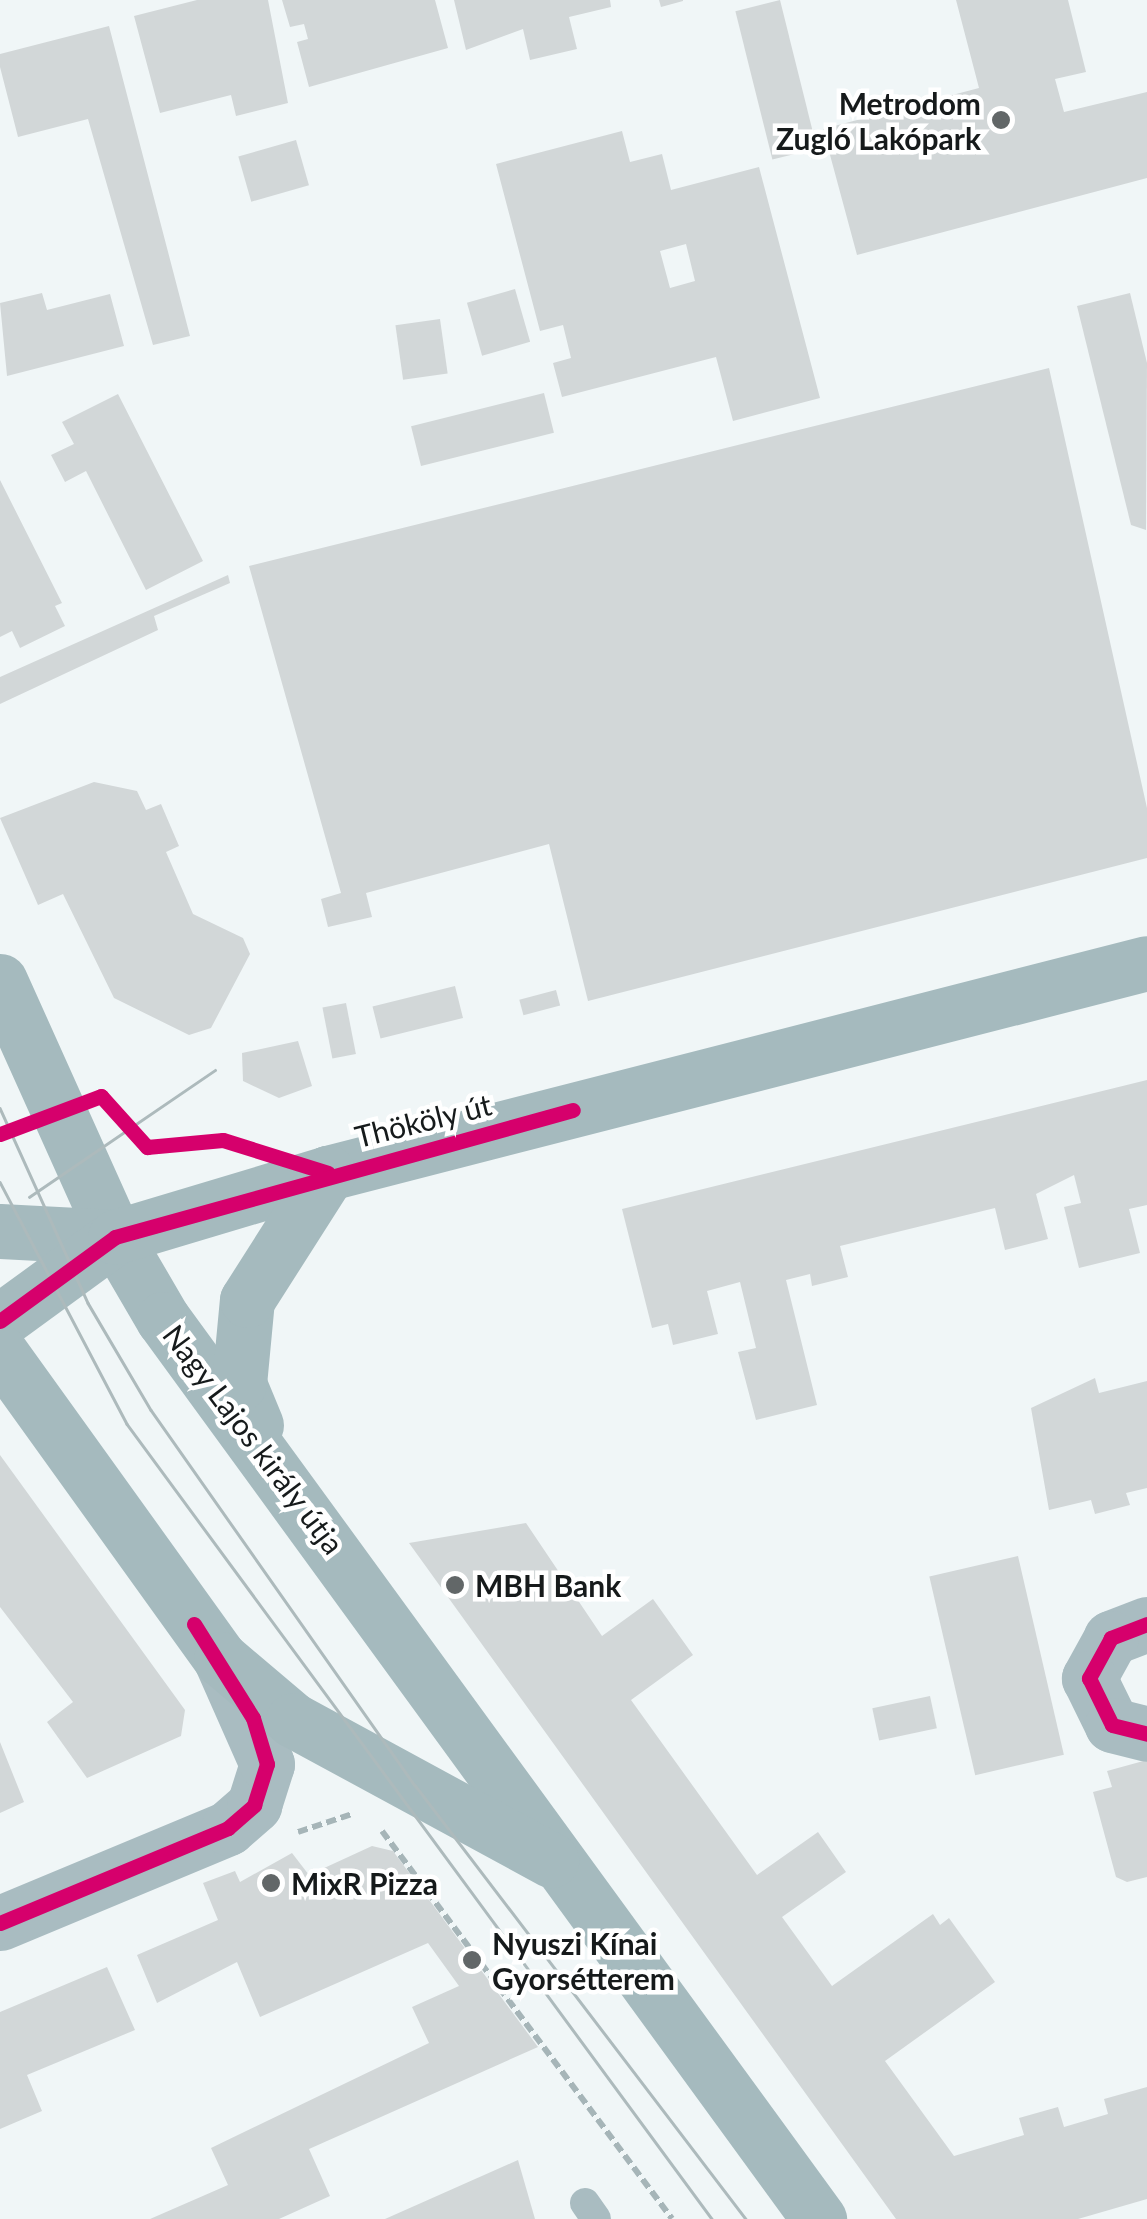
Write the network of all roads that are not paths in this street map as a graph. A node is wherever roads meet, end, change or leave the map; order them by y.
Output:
1 (1147, 963) edge
2 (0, 981) edge
3 (328, 1172) junction
4 (0, 1231) edge
5 (115, 1237) junction
6 (0, 1253) edge
7 (0, 1293) edge
8 (0, 1321) edge
9 (0, 1352) edge
10 (266, 1451) junction
11 (1147, 1624) edge
12 (207, 1641) junction
13 (1147, 1734) edge
14 (562, 1866) junction
15 (0, 1924) edge
16 (819, 2219) edge

1 - 3 main road, Thököly út
2 - 5 main road, Nagy Lajos király útja
3 - 5 main road, Thököly út
3 - 10 main road
4 - 5 main road
5 - 6 lane
5 - 7 lane
5 - 8 main road
5 - 10 main road, Nagy Lajos király útja
9 - 12 main road, Nagy Lajos király útja
10 - 14 main road, Nagy Lajos király útja
11 - 13 street
12 - 14 main road, Nagy Lajos király útja
12 - 15 street
14 - 16 main road, Nagy Lajos király útja

